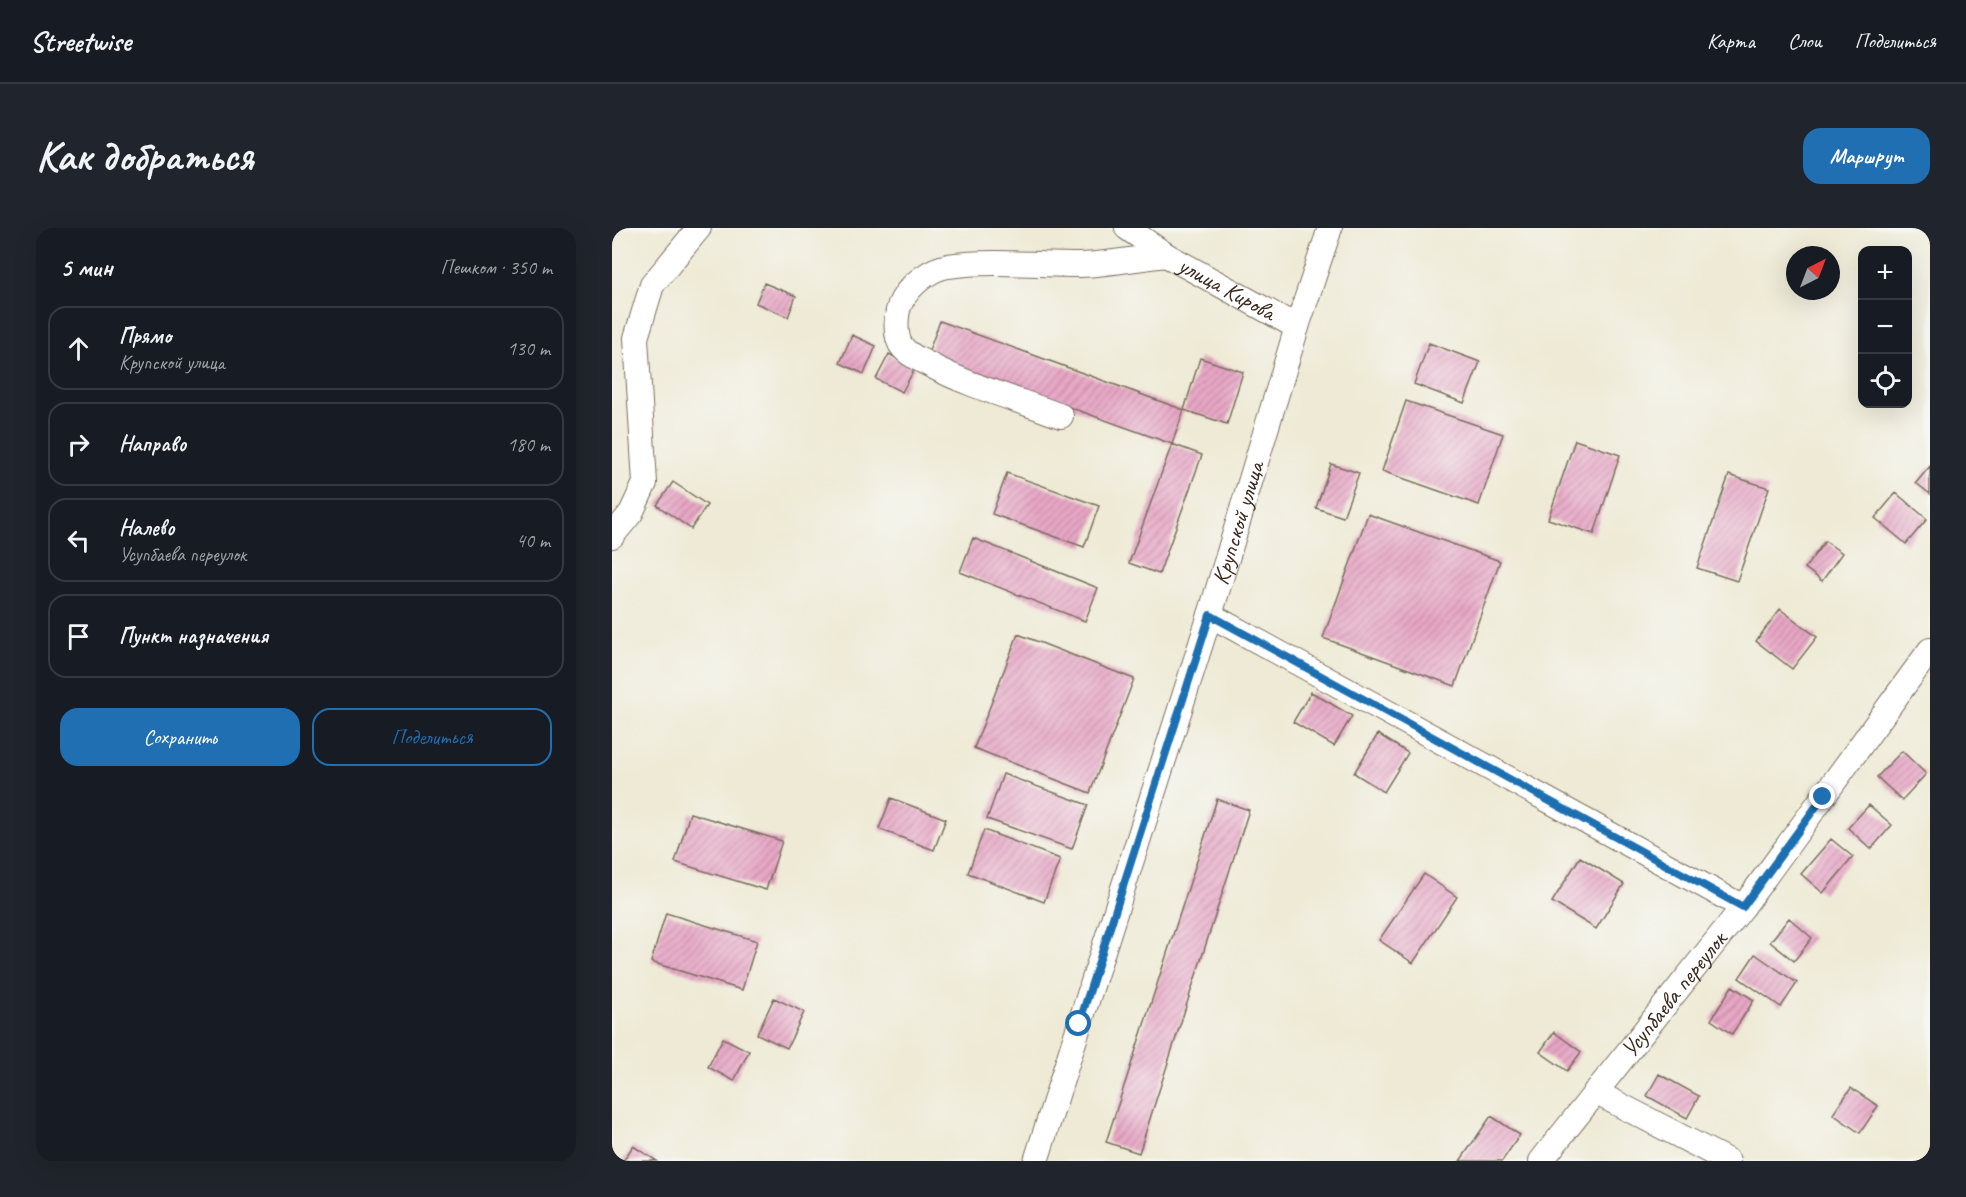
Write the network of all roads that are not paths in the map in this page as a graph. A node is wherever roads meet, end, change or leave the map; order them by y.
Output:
1 (699, 228) edge
2 (1127, 228) edge
3 (1330, 228) edge
4 (1166, 255) junction
5 (1297, 327) junction
6 (1061, 416) dead end
7 (612, 536) edge
8 (1210, 615) junction
9 (1930, 650) edge
10 (1743, 907) junction
11 (1595, 1092) junction
12 (1036, 1161) edge
13 (1542, 1161) edge
14 (1728, 1161) edge

1 - 7 street
2 - 4 street, улица Кирова
3 - 5 street, Крупской улица
4 - 5 street, улица Кирова
4 - 6 street
5 - 8 street, Крупской улица
8 - 10 street
8 - 12 street, Крупской улица
9 - 10 street, Усупбаева переулок
10 - 11 street, Усупбаева переулок
11 - 13 street, Усупбаева переулок
11 - 14 street

